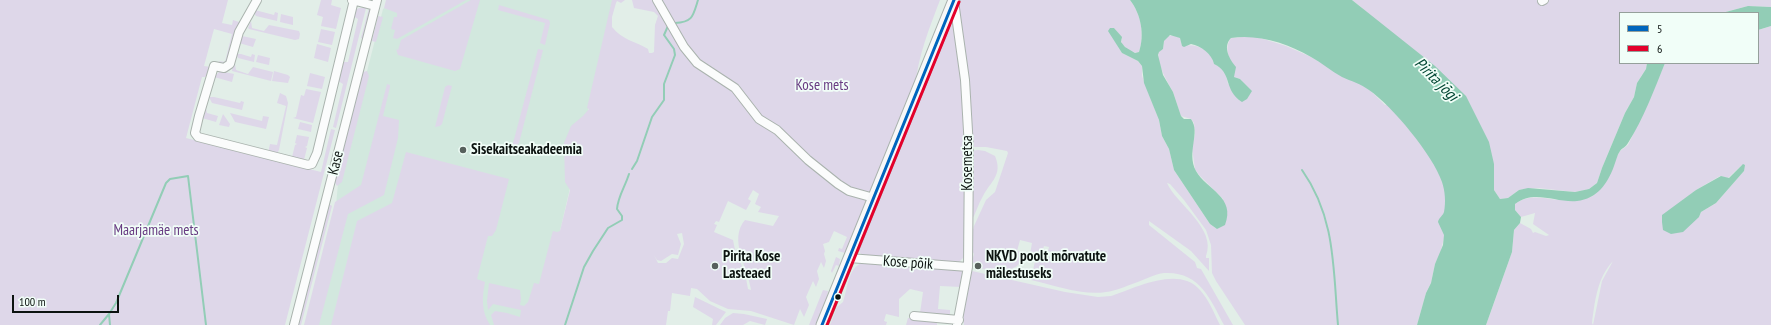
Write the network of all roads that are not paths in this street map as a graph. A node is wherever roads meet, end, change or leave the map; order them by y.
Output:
1 (257, 0) edge
2 (353, 0) edge
3 (658, 0) edge
4 (954, 0) edge
5 (376, 3) edge
6 (874, 198) junction
7 (849, 258) junction
8 (968, 267) junction
9 (914, 316) dead end
10 (958, 322) edge
11 (294, 325) edge
12 (822, 325) edge

1 - 2 street
2 - 5 street
3 - 6 street
4 - 6 main road
4 - 8 street, Kosemetsa
5 - 11 street, Kase
6 - 7 main road
7 - 8 street, Kose põik
7 - 12 main road
8 - 10 street, Kosemetsa
9 - 10 street

